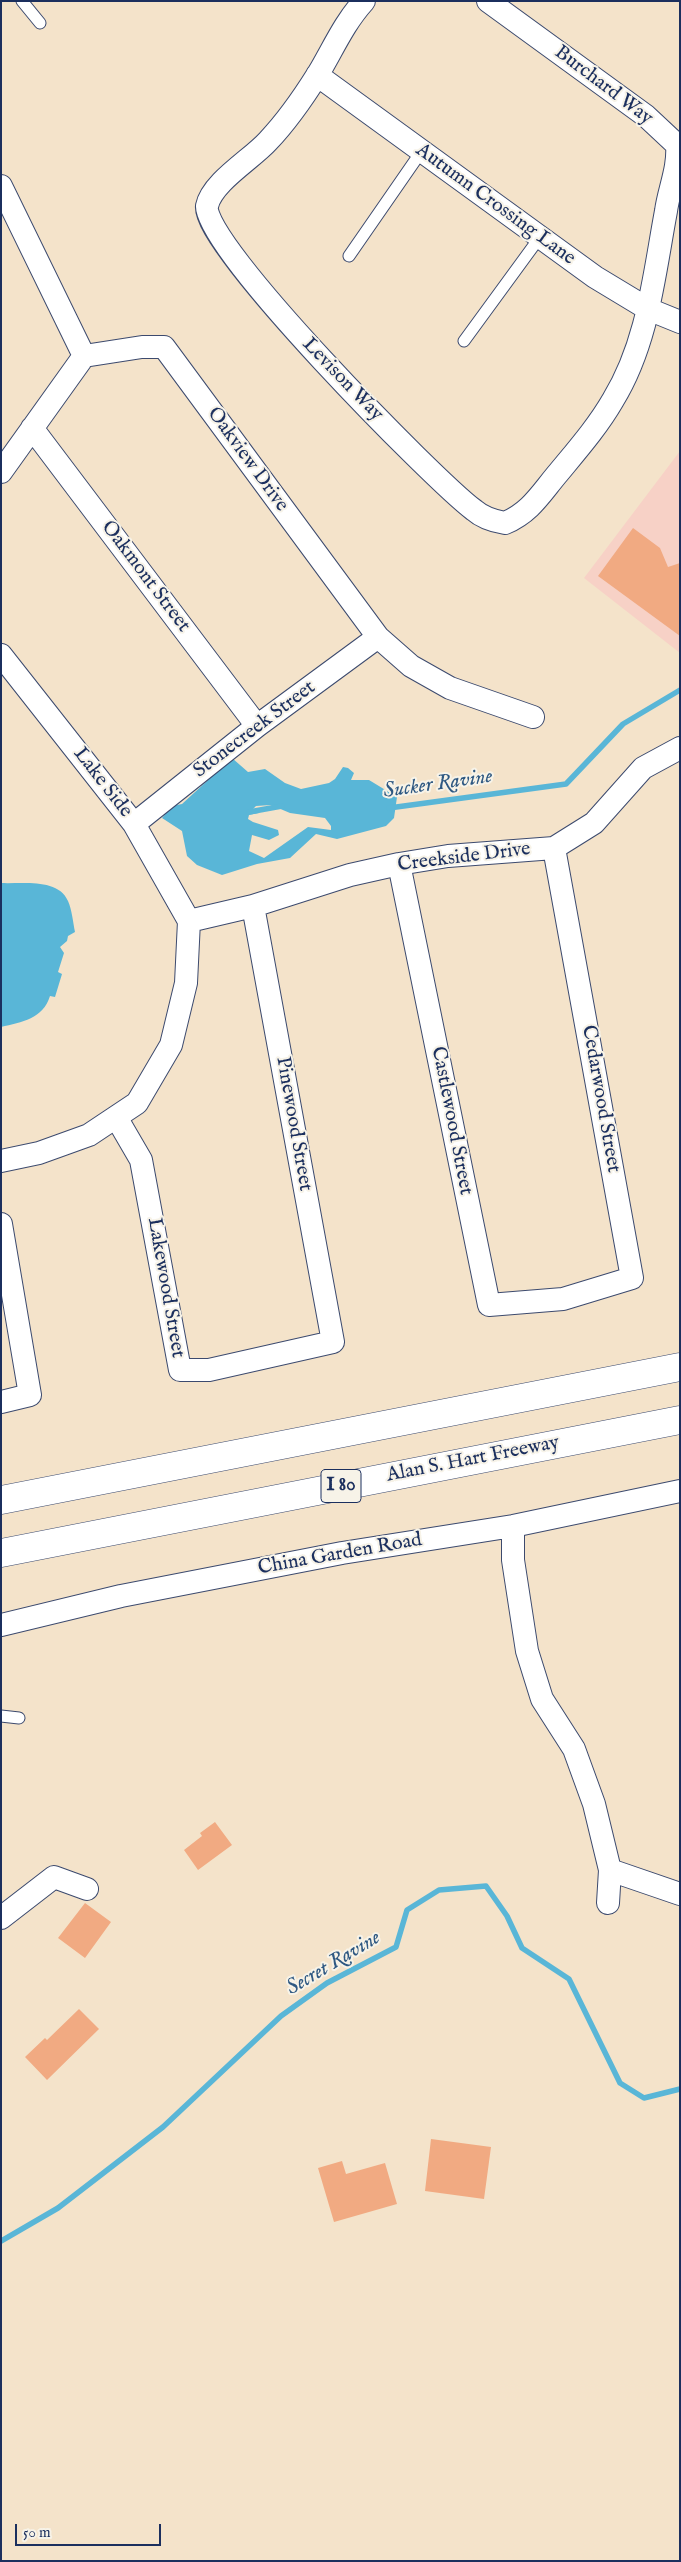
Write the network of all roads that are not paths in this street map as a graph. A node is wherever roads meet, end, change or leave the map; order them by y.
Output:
1 (22, 1) edge
2 (364, 1) edge
3 (488, 1) edge
4 (40, 23) dead end
5 (317, 75) junction
6 (421, 152) junction
7 (1, 186) edge
8 (540, 237) junction
9 (349, 256) dead end
10 (648, 309) junction
11 (680, 322) edge
12 (464, 341) dead end
13 (84, 356) junction
14 (32, 428) junction
15 (1, 472) edge
16 (378, 637) junction
17 (1, 655) edge
18 (533, 717) dead end
19 (257, 726) junction
20 (680, 748) edge
21 (134, 824) junction
22 (554, 848) junction
23 (399, 864) junction
24 (253, 906) junction
25 (189, 921) junction
26 (116, 1117) junction
27 (1, 1161) edge
28 (1, 1224) edge
29 (562, 1299) joint
30 (333, 1342) joint
31 (680, 1367) edge
32 (1, 1402) edge
33 (680, 1420) edge
34 (680, 1491) edge
35 (1, 1500) edge
36 (513, 1526) junction
37 (1, 1553) edge
38 (1, 1625) edge
39 (1, 1716) edge
40 (19, 1718) dead end
41 (610, 1870) junction
42 (87, 1889) dead end
43 (680, 1894) edge
44 (608, 1903) dead end
45 (1, 1918) edge

1 - 4 lane
2 - 5 street, Levison Way
3 - 10 street, Burchard Way
5 - 6 street, Autumn Crossing Lane
5 - 10 street, Levison Way
6 - 8 street, Autumn Crossing Lane
6 - 9 lane
7 - 13 street
8 - 10 street, Autumn Crossing Lane
8 - 12 lane
10 - 11 street, Autumn Crossing Lane
13 - 14 street
13 - 16 street, Oakview Drive
14 - 15 street
14 - 19 street, Oakmont Street
16 - 18 street
16 - 19 street, Stonecreek Street
17 - 21 street, Lake Side
19 - 21 street, Stonecreek Street
20 - 22 street, Creekside Drive
21 - 25 street, Lake Side
22 - 23 street, Creekside Drive
22 - 29 street, Cedarwood Street
23 - 24 street, Creekside Drive
23 - 29 street, Castlewood Street
24 - 25 street, Creekside Drive
24 - 30 street, Pinewood Street
25 - 26 street
26 - 27 street
26 - 30 street, Lakewood Street
28 - 32 street
31 - 35 highway
33 - 37 highway, Alan S. Hart Freeway / I 80
34 - 36 street, China Garden Road
36 - 38 street, China Garden Road
36 - 41 street
39 - 40 lane
41 - 43 street
41 - 44 street
42 - 45 street

